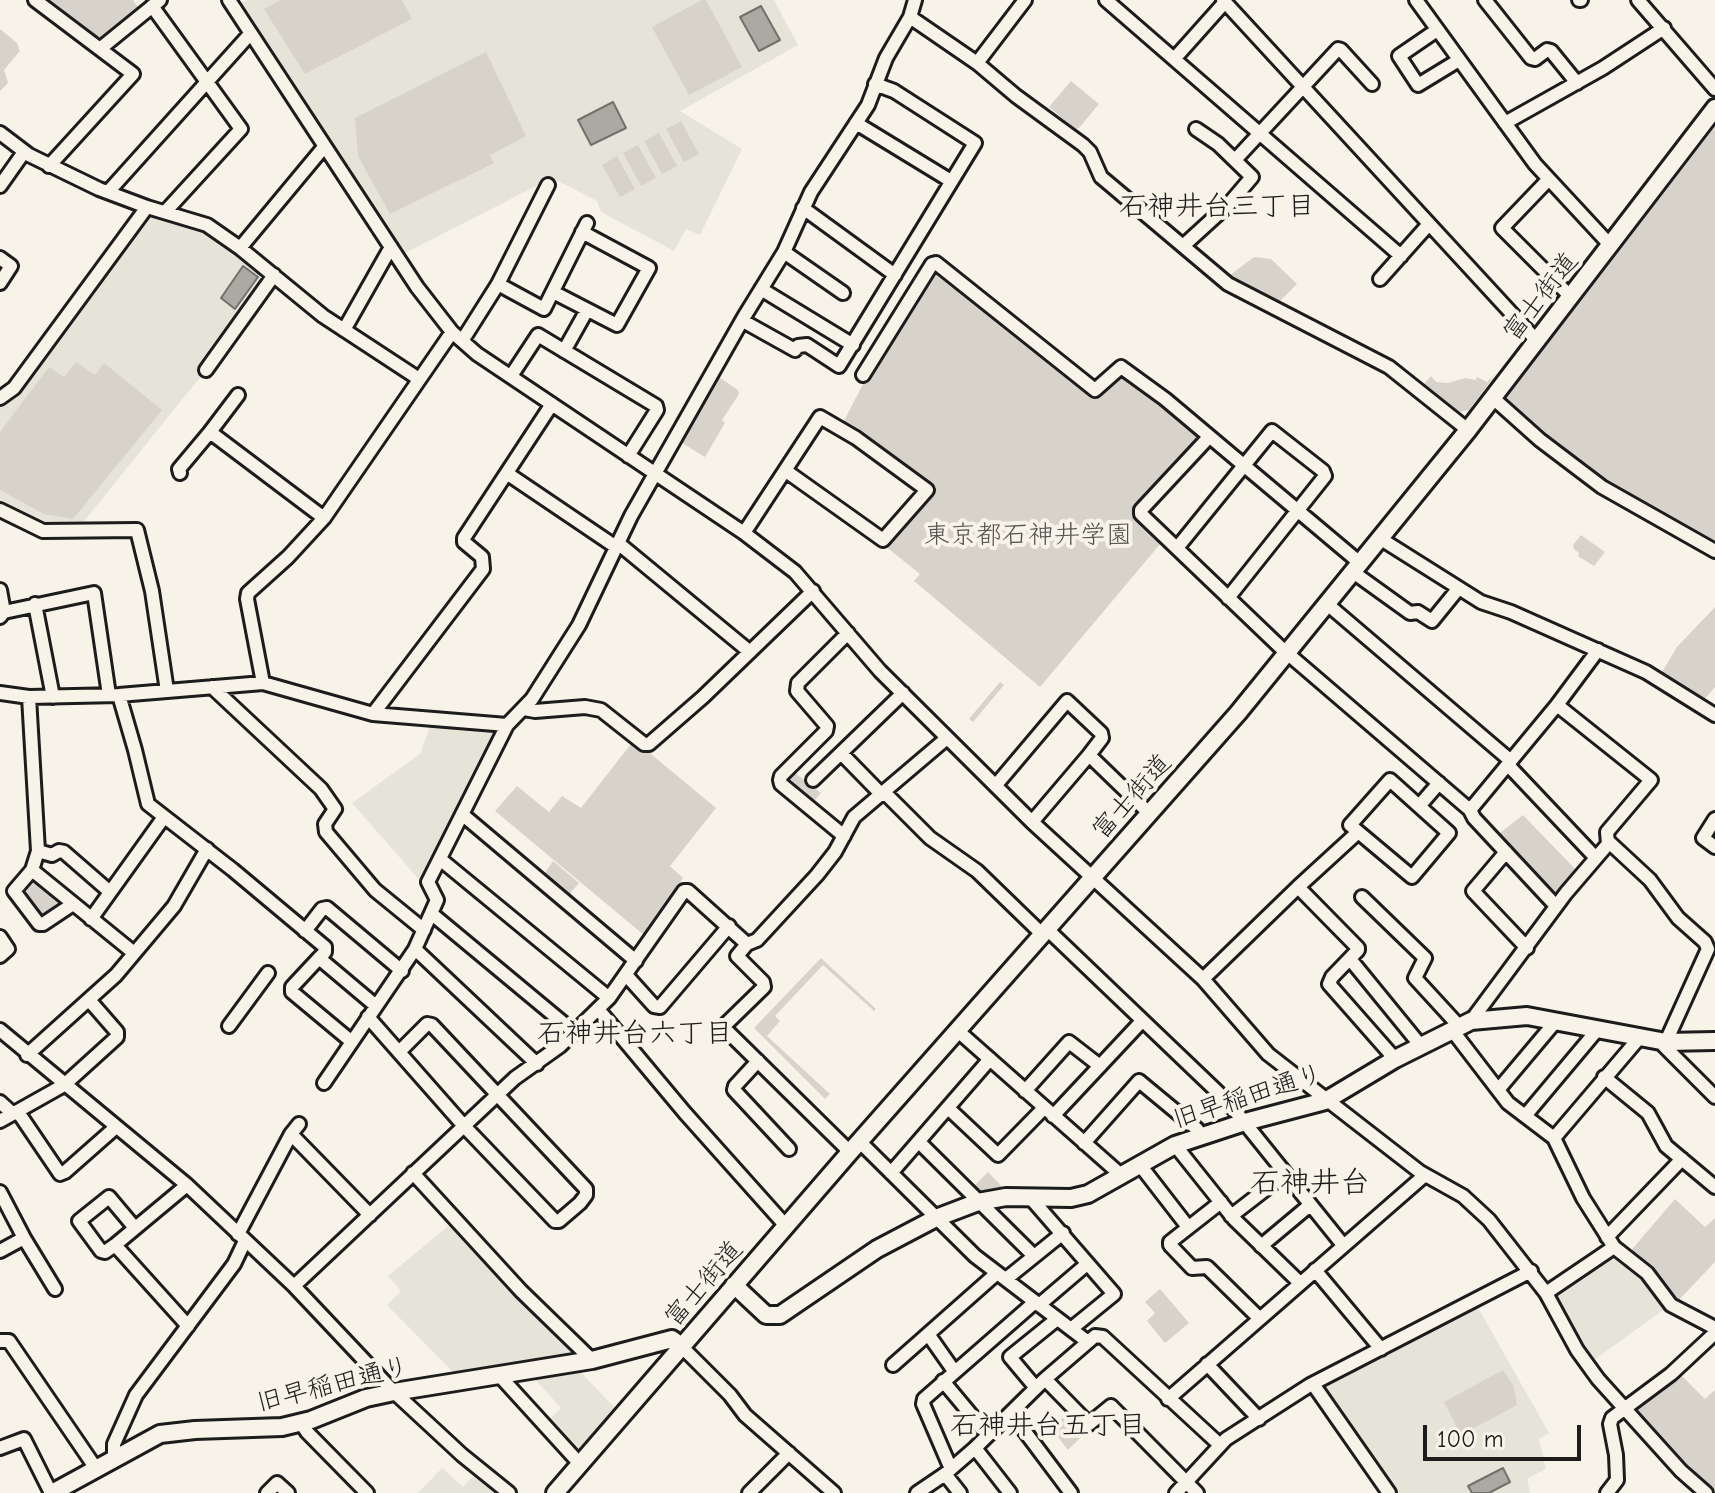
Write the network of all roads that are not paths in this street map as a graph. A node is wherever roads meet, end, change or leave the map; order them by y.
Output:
1 (35, 0) edge
2 (229, 0) edge
3 (899, 0) edge
4 (1025, 0) edge
5 (1106, 0) edge
6 (1416, 0) edge
7 (1485, 0) edge
8 (1638, 0) edge
9 (1224, 1) edge
10 (156, 3) edge
11 (912, 8) edge
12 (1664, 28) junction
13 (1437, 30) junction
14 (250, 34) junction
15 (101, 48) junction
16 (1175, 58) junction
17 (1459, 60) junction
18 (977, 63) junction
19 (206, 81) junction
20 (1577, 83) junction
21 (875, 84) junction
22 (1372, 84) dead end
23 (1302, 86) junction
24 (1715, 89) edge
25 (1715, 108) edge
26 (856, 123) junction
27 (1505, 123) junction
28 (1196, 129) dead end
29 (1261, 132) junction
30 (2, 137) edge
31 (324, 147) junction
32 (24, 152) junction
33 (1235, 160) junction
34 (49, 166) junction
35 (1548, 180) junction
36 (951, 181) junction
37 (548, 185) dead end
38 (0, 186) edge
39 (108, 192) junction
40 (147, 207) junction
41 (803, 208) junction
42 (166, 211) junction
43 (1429, 224) junction
44 (1183, 246) junction
45 (1611, 246) junction
46 (391, 247) junction
47 (240, 248) junction
48 (784, 252) junction
49 (1401, 256) junction
50 (0, 258) edge
51 (274, 275) junction
52 (895, 275) junction
53 (1380, 279) dead end
54 (0, 283) edge
55 (498, 284) junction
56 (761, 289) junction
57 (553, 292) junction
58 (843, 293) dead end
59 (1571, 297) junction
60 (587, 310) junction
61 (743, 321) junction
62 (344, 330) junction
63 (457, 337) junction
64 (1537, 341) junction
65 (853, 345) junction
66 (564, 351) junction
67 (206, 370) dead end
68 (863, 375) dead end
69 (511, 376) junction
70 (419, 379) junction
71 (238, 395) dead end
72 (0, 398) edge
73 (1493, 398) junction
74 (552, 404) junction
75 (1468, 430) junction
76 (210, 432) junction
77 (1209, 437) junction
78 (628, 456) junction
79 (1244, 466) junction
80 (786, 471) junction
81 (180, 473) dead end
82 (655, 473) junction
83 (508, 474) junction
84 (0, 510) edge
85 (1299, 510) junction
86 (324, 518) junction
87 (744, 533) junction
88 (1381, 539) junction
89 (617, 545) junction
90 (1177, 548) junction
91 (1715, 551) edge
92 (1357, 567) junction
93 (1458, 589) junction
94 (0, 590) edge
95 (813, 591) junction
96 (1228, 598) junction
97 (1326, 603) junction
98 (35, 604) junction
99 (2, 614) edge
100 (848, 633) junction
101 (1598, 650) junction
102 (750, 652) junction
103 (1286, 652) junction
104 (263, 683) junction
105 (212, 687) junction
106 (167, 691) junction
107 (0, 693) edge
108 (903, 693) junction
109 (114, 695) junction
110 (29, 697) junction
111 (53, 697) junction
112 (1557, 705) junction
113 (524, 709) junction
114 (373, 714) junction
115 (1715, 715) edge
116 (507, 725) junction
117 (947, 738) junction
118 (841, 753) junction
119 (1089, 755) junction
120 (1510, 763) junction
121 (813, 780) dead end
122 (1439, 783) junction
123 (996, 785) junction
124 (883, 794) junction
125 (1420, 805) junction
126 (1470, 810) junction
127 (1150, 814) junction
128 (463, 815) junction
129 (164, 817) junction
130 (1715, 819) edge
131 (1032, 822) junction
132 (1357, 833) junction
133 (844, 836) junction
134 (1609, 842) junction
135 (1715, 847) edge
136 (207, 849) junction
137 (38, 851) junction
138 (1506, 852) junction
139 (1596, 858) junction
140 (440, 859) junction
141 (32, 870) junction
142 (1093, 879) junction
143 (1298, 887) junction
144 (110, 892) junction
145 (1362, 897) dead end
146 (73, 904) junction
147 (1556, 906) junction
148 (432, 914) junction
149 (91, 919) junction
150 (729, 926) junction
151 (424, 930) junction
152 (305, 931) junction
153 (1046, 932) junction
154 (0, 937) edge
155 (747, 944) junction
156 (1527, 948) junction
157 (415, 949) junction
158 (134, 953) junction
159 (0, 956) edge
160 (319, 958) junction
161 (1350, 959) junction
162 (636, 961) junction
163 (402, 971) junction
164 (268, 973) dead end
165 (627, 976) junction
166 (1203, 979) junction
167 (609, 998) junction
168 (90, 1001) junction
169 (376, 1006) junction
170 (598, 1009) junction
171 (368, 1017) junction
172 (1142, 1021) junction
173 (1556, 1021) junction
174 (1461, 1025) junction
175 (229, 1026) dead end
176 (1598, 1029) junction
177 (0, 1030) edge
178 (958, 1031) junction
179 (574, 1032) junction
180 (1640, 1037) junction
181 (1715, 1041) edge
182 (352, 1042) junction
183 (1666, 1042) junction
184 (1421, 1046) junction
185 (399, 1052) junction
186 (27, 1055) junction
187 (990, 1059) junction
188 (1395, 1059) junction
189 (758, 1061) junction
190 (537, 1064) junction
191 (1100, 1066) junction
192 (1604, 1077) junction
193 (324, 1083) dead end
194 (64, 1085) junction
195 (1498, 1090) junction
196 (1025, 1091) junction
197 (498, 1094) junction
198 (1715, 1097) edge
199 (1325, 1101) junction
200 (0, 1102) edge
201 (948, 1108) junction
202 (1049, 1112) junction
203 (16, 1113) junction
204 (1525, 1116) junction
205 (0, 1121) edge
206 (1245, 1122) junction
207 (464, 1126) junction
208 (116, 1127) junction
209 (1200, 1135) junction
210 (1554, 1138) junction
211 (919, 1142) junction
212 (1084, 1143) junction
213 (1175, 1145) junction
214 (854, 1146) junction
215 (789, 1149) dead end
216 (1682, 1159) junction
217 (1140, 1165) junction
218 (413, 1173) junction
219 (891, 1173) junction
220 (1121, 1175) junction
221 (1284, 1175) junction
222 (1425, 1175) junction
223 (187, 1185) junction
224 (1715, 1187) edge
225 (0, 1192) edge
226 (1029, 1196) junction
227 (978, 1202) junction
228 (1221, 1202) junction
229 (1310, 1205) junction
230 (370, 1215) junction
231 (1231, 1216) junction
232 (936, 1218) junction
233 (786, 1226) junction
234 (1188, 1227) junction
235 (135, 1228) junction
236 (1063, 1233) junction
237 (241, 1237) junction
238 (24, 1238) junction
239 (1611, 1242) junction
240 (115, 1245) junction
241 (1343, 1245) junction
242 (1261, 1246) junction
243 (0, 1251) edge
244 (1034, 1256) junction
245 (1087, 1264) junction
246 (1315, 1270) junction
247 (1531, 1271) junction
248 (1001, 1276) junction
249 (1300, 1283) junction
250 (734, 1285) junction
251 (294, 1286) junction
252 (55, 1289) dead end
253 (1546, 1293) junction
254 (1037, 1304) junction
255 (1259, 1318) junction
256 (1057, 1319) junction
257 (188, 1326) junction
258 (1071, 1329) junction
259 (1715, 1331) edge
260 (928, 1334) junction
261 (0, 1341) edge
262 (1088, 1342) junction
263 (681, 1346) junction
264 (1381, 1349) junction
265 (592, 1360) junction
266 (1207, 1364) junction
267 (893, 1365) dead end
268 (954, 1371) junction
269 (499, 1375) junction
270 (943, 1381) junction
271 (1040, 1383) junction
272 (1313, 1384) junction
273 (394, 1392) junction
274 (1168, 1399) junction
275 (1623, 1408) junction
276 (1011, 1413) junction
277 (1259, 1419) junction
278 (301, 1423) junction
279 (988, 1435) junction
280 (1220, 1445) junction
281 (0, 1448) edge
282 (975, 1448) junction
283 (789, 1453) junction
284 (114, 1460) junction
285 (580, 1464) junction
286 (97, 1470) junction
287 (948, 1471) junction
288 (1187, 1481) junction
289 (1615, 1490) edge
290 (364, 1492) edge
291 (51, 1493) edge
292 (267, 1493) edge
293 (288, 1493) edge
294 (509, 1493) edge
295 (555, 1493) edge
296 (749, 1493) edge
297 (834, 1493) edge
298 (917, 1493) edge
299 (960, 1493) edge
300 (1010, 1493) edge
301 (1071, 1493) edge
302 (1176, 1493) edge
303 (1197, 1493) edge
304 (1389, 1493) edge
305 (1706, 1493) edge

1 - 15 street
2 - 14 street
3 - 11 street
4 - 18 street
5 - 16 street
6 - 13 street
7 - 20 street
8 - 12 street
9 - 16 street
9 - 23 street
10 - 15 street
10 - 19 street
11 - 18 street
11 - 21 street
12 - 20 street
12 - 24 street
13 - 17 street
13 - 17 street
14 - 19 street
14 - 31 street
15 - 34 street
16 - 29 street
17 - 27 street
18 - 44 street
19 - 39 street
19 - 42 street
20 - 27 street
21 - 26 street
21 - 36 street
22 - 23 street
23 - 29 street
23 - 43 street
25 - 45 main road, 富士街道
26 - 36 street
26 - 41 street
27 - 35 street
28 - 33 street
29 - 33 street
29 - 49 street
30 - 32 street
31 - 46 street
31 - 47 street
32 - 34 street
32 - 38 street
33 - 44 street
34 - 39 street
35 - 45 street
35 - 59 street
36 - 52 street
37 - 55 street
39 - 40 street
40 - 42 street
40 - 72 street
41 - 48 street
41 - 52 street
42 - 47 street
43 - 49 street
43 - 64 street
44 - 75 street
45 - 59 main road, 富士街道
46 - 62 street
46 - 63 street
47 - 51 street
48 - 56 street
48 - 58 street
49 - 53 street
50 - 54 street
51 - 62 street
51 - 67 street
52 - 65 street
55 - 57 street
55 - 63 street
56 - 61 street
56 - 65 street
57 - 60 street
57 - 60 street
59 - 64 main road, 富士街道
60 - 66 street
61 - 65 street
61 - 82 street
62 - 70 street
63 - 69 street
63 - 70 street
64 - 73 main road, 富士街道
66 - 69 street
66 - 78 street
68 - 77 street
69 - 74 street
70 - 86 street
71 - 76 street
73 - 75 main road, 富士街道
73 - 91 street
74 - 78 street
74 - 83 street
75 - 88 main road, 富士街道
76 - 81 street
76 - 86 street
77 - 79 street
77 - 90 street
78 - 82 street
79 - 85 street
79 - 85 street
79 - 90 street
80 - 80 street
80 - 87 street
82 - 87 street
82 - 89 street
83 - 89 street
83 - 114 street
84 - 106 street
85 - 92 street
85 - 96 street
86 - 104 street
87 - 95 street
88 - 92 main road, 富士街道
88 - 93 street
89 - 102 street
89 - 113 street
90 - 96 street
92 - 93 street
92 - 97 main road, 富士街道
93 - 101 street
94 - 99 street
95 - 100 street
95 - 102 street
96 - 103 street
97 - 103 main road, 富士街道
97 - 120 street
98 - 99 street
98 - 109 street
98 - 111 street
100 - 108 street
100 - 133 street
101 - 112 street
101 - 115 street
102 - 113 street
103 - 122 street
103 - 127 main road, 富士街道
104 - 105 street
104 - 114 street
105 - 106 street
105 - 151 street
106 - 109 street
107 - 110 street
108 - 117 street
108 - 118 street
109 - 111 street
109 - 129 street
110 - 111 street
110 - 137 street
112 - 120 street
112 - 134 street
113 - 116 street
114 - 116 street
116 - 128 street
117 - 123 street
117 - 124 street
118 - 121 street
118 - 124 street
119 - 123 street
119 - 127 street
119 - 131 street
120 - 126 street
120 - 139 street
122 - 125 street
122 - 126 street
123 - 131 street
124 - 133 street
124 - 153 street
125 - 132 street
125 - 132 street
126 - 138 street
127 - 142 main road, 富士街道
128 - 140 street
128 - 162 street
129 - 136 street
129 - 144 street
130 - 135 street
131 - 142 street
132 - 143 street
133 - 155 street
134 - 139 street
134 - 183 street
136 - 152 street
136 - 158 street
137 - 141 street
137 - 144 street
138 - 147 street
138 - 156 street
139 - 147 street
140 - 148 street
140 - 167 street
141 - 146 street
141 - 146 street
142 - 153 main road, 富士街道
142 - 166 street
143 - 161 street
143 - 166 street
144 - 149 street
145 - 174 street
146 - 149 street
147 - 156 street
148 - 151 street
148 - 179 street
149 - 158 street
150 - 155 street
150 - 162 street
150 - 165 street
151 - 157 street
152 - 160 street
152 - 163 street
153 - 172 street
153 - 178 main road, 富士街道
154 - 159 street
155 - 189 street
156 - 174 street
157 - 163 street
157 - 190 street
158 - 168 street
160 - 169 street
160 - 182 street
161 - 184 street
161 - 188 street
162 - 165 street
163 - 169 street
164 - 175 street
165 - 167 street
166 - 199 street
167 - 170 street
168 - 186 street
168 - 194 street
169 - 171 street
170 - 179 street
170 - 233 street
171 - 182 street
171 - 185 street
172 - 191 street
172 - 206 street
173 - 174 main road, 旧早稲田通り
173 - 176 main road, 旧早稲田通り
173 - 195 street
174 - 184 main road, 旧早稲田通り
174 - 195 street
176 - 180 main road, 旧早稲田通り
176 - 204 street
177 - 186 street
178 - 187 street
178 - 214 main road, 富士街道
179 - 190 street
180 - 183 main road, 旧早稲田通り
180 - 192 street
181 - 183 main road, 旧早稲田通り
182 - 193 street
183 - 198 street
184 - 188 main road, 旧早稲田通り
185 - 197 street
185 - 207 street
186 - 194 street
187 - 196 street
187 - 201 street
188 - 199 main road, 旧早稲田通り
189 - 214 street
189 - 215 street
190 - 197 street
191 - 196 street
191 - 202 street
192 - 210 street
192 - 216 street
194 - 203 street
194 - 208 street
195 - 204 street
196 - 202 street
197 - 207 street
197 - 207 street
199 - 206 main road, 旧早稲田通り
199 - 222 street
200 - 203 street
201 - 202 street
201 - 211 street
202 - 212 street
203 - 205 street
203 - 208 street
204 - 210 street
206 - 209 main road, 旧早稲田通り
206 - 221 street
207 - 218 street
208 - 223 street
209 - 212 street
209 - 213 main road, 旧早稲田通り
210 - 239 street
211 - 219 street
211 - 227 street
212 - 220 street
213 - 217 main road, 旧早稲田通り
213 - 228 street
214 - 219 street
214 - 233 main road, 富士街道
216 - 224 street
216 - 239 street
217 - 220 main road, 旧早稲田通り
217 - 234 street
218 - 230 street
218 - 265 street
219 - 232 street
220 - 226 main road, 旧早稲田通り
221 - 229 street
221 - 231 street
222 - 241 street
222 - 247 street
223 - 235 street
223 - 237 street
225 - 238 street
226 - 227 main road, 旧早稲田通り
226 - 236 street
227 - 232 main road, 旧早稲田通り
227 - 244 street
228 - 231 street
228 - 234 street
229 - 241 street
229 - 242 street
230 - 237 street
230 - 251 street
231 - 242 street
232 - 248 street
232 - 250 main road, 旧早稲田通り
233 - 250 main road, 富士街道
234 - 255 street
235 - 240 street
235 - 240 street
236 - 244 street
236 - 245 street
237 - 251 street
237 - 257 street
238 - 243 street
238 - 252 street
239 - 253 street
239 - 259 street
240 - 257 street
241 - 246 street
242 - 249 street
244 - 248 street
245 - 254 street
245 - 258 street
246 - 249 street
246 - 264 street
247 - 253 street
247 - 264 street
248 - 254 street
248 - 260 street
249 - 255 street
250 - 263 main road, 富士街道
251 - 273 street
253 - 275 street
254 - 256 street
254 - 268 street
255 - 266 street
256 - 258 street
256 - 271 street
257 - 284 street
258 - 262 street
259 - 275 street
260 - 267 street
260 - 268 street
261 - 286 street
262 - 271 street
262 - 274 street
263 - 265 main road, 旧早稲田通り
263 - 283 street
263 - 285 main road, 富士街道
264 - 272 street
265 - 269 main road, 旧早稲田通り
266 - 274 street
266 - 277 street
268 - 270 street
269 - 273 main road, 旧早稲田通り
269 - 285 street
270 - 279 street
270 - 287 street
271 - 276 street
271 - 288 street
272 - 277 street
272 - 304 street
273 - 278 main road, 旧早稲田通り
273 - 294 street
274 - 280 street
275 - 289 street
275 - 305 street
276 - 279 street
276 - 301 street
277 - 280 street
278 - 284 main road, 旧早稲田通り
278 - 290 street
279 - 282 street
280 - 288 street
281 - 291 street
282 - 287 street
282 - 300 street
283 - 296 street
283 - 297 street
284 - 286 main road, 旧早稲田通り
285 - 295 main road, 富士街道
286 - 291 main road, 旧早稲田通り
287 - 298 street
287 - 299 street
288 - 302 street
288 - 303 street
292 - 293 street

